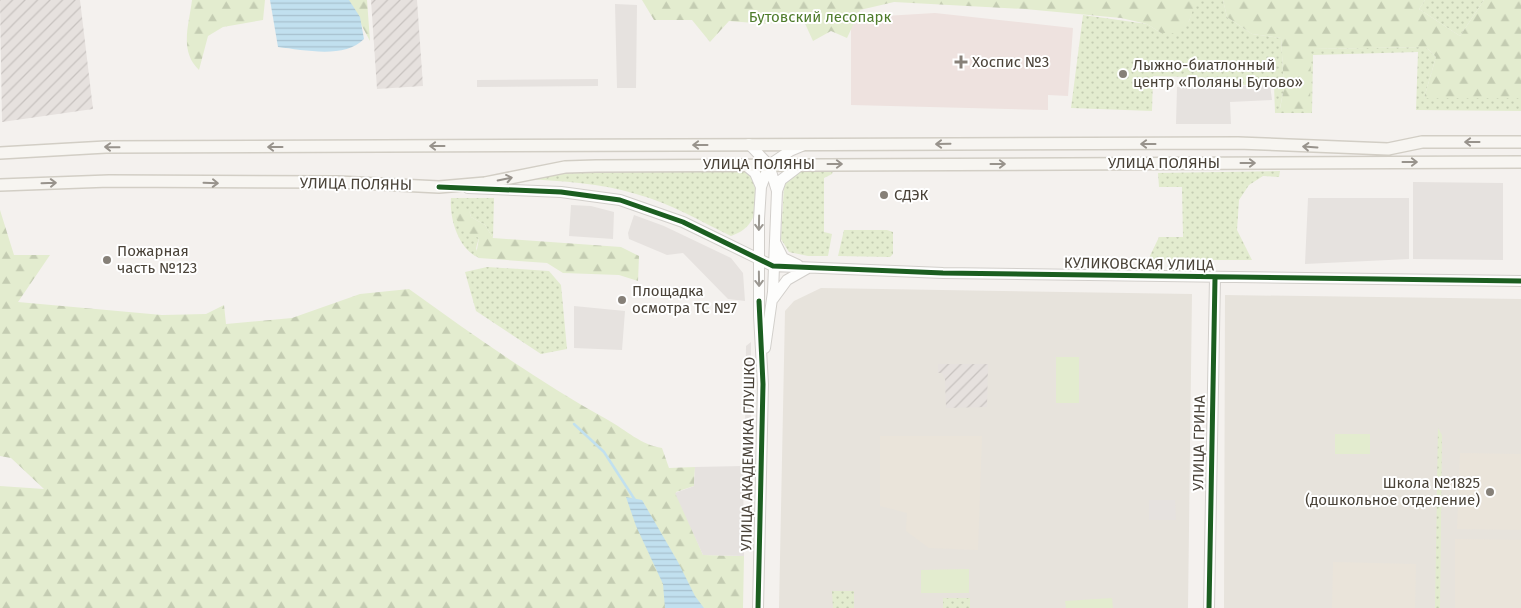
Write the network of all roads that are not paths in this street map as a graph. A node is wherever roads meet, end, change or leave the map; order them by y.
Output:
1 (1521, 142) edge
2 (749, 144) junction
3 (803, 146) junction
4 (0, 153) edge
5 (1521, 162) edge
6 (744, 164) junction
7 (802, 164) junction
8 (769, 165) junction
9 (0, 185) edge
10 (439, 187) junction
11 (761, 187) junction
12 (777, 191) junction
13 (775, 240) junction
14 (758, 258) junction
15 (773, 266) junction
16 (809, 268) junction
17 (1215, 278) junction
18 (1521, 281) edge
19 (772, 301) junction
20 (763, 363) junction
21 (758, 608) edge
22 (1209, 608) edge

1 -> 3 main road, УЛИЦА ПОЛЯНЫ
2 - 3 main road, УЛИЦА ПОЛЯНЫ
2 -> 4 main road, УЛИЦА ПОЛЯНЫ
2 - 8 street
3 - 8 street
7 -> 5 main road, УЛИЦА ПОЛЯНЫ
6 - 8 main road, УЛИЦА ПОЛЯНЫ
10 -> 6 main road, УЛИЦА ПОЛЯНЫ
6 - 11 street
7 - 8 main road, УЛИЦА ПОЛЯНЫ
7 - 12 street
8 - 11 street, УЛИЦА АКАДЕМИКА ГЛУШКО
8 - 12 street
9 -> 10 main road, УЛИЦА ПОЛЯНЫ
10 - 14 street, КУЛИКОВСКАЯ УЛИЦА
11 -> 14 street, УЛИЦА АКАДЕМИКА ГЛУШКО
12 - 13 street
13 - 14 street
13 - 15 street
13 - 16 street
14 - 15 street, КУЛИКОВСКАЯ УЛИЦА
14 -> 20 street, УЛИЦА АКАДЕМИКА ГЛУШКО
15 - 16 street, КУЛИКОВСКАЯ УЛИЦА
15 - 19 street
16 - 17 street, КУЛИКОВСКАЯ УЛИЦА
16 - 19 street
17 - 18 street, КУЛИКОВСКАЯ УЛИЦА
17 - 22 street, УЛИЦА ГРИНА
19 - 20 street
20 - 21 street, УЛИЦА АКАДЕМИКА ГЛУШКО

